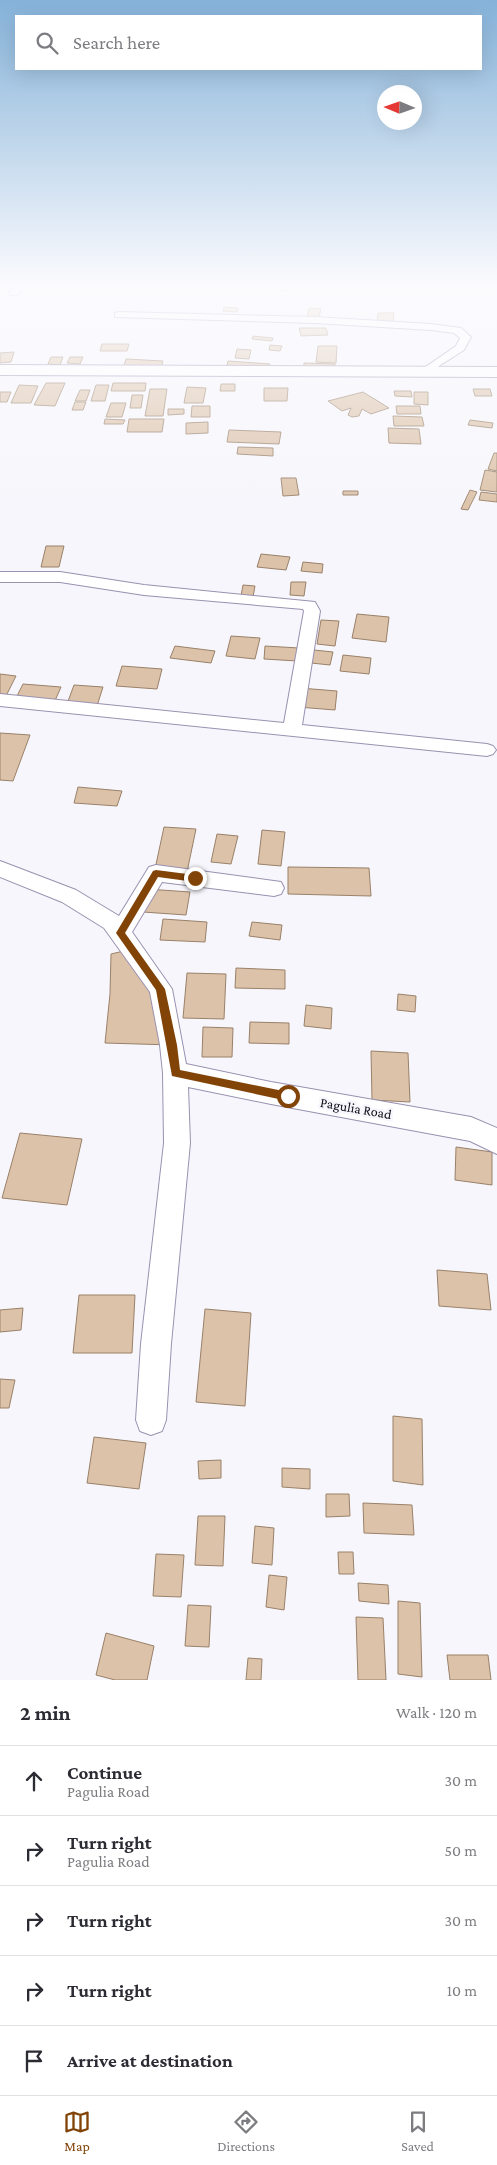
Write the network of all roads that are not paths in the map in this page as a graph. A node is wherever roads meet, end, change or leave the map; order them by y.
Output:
1 (442, 360) edge
2 (0, 370) edge
3 (425, 372) junction
4 (497, 372) edge
5 (0, 576) edge
6 (0, 700) edge
7 (292, 730) junction
8 (487, 750) dead end
9 (0, 869) edge
10 (274, 888) dead end
11 (120, 933) junction
12 (175, 1073) junction
13 (497, 1141) edge
14 (151, 1420) dead end

1 - 3 street
2 - 3 highway
3 - 4 highway
5 - 7 street
6 - 7 street
7 - 8 street
9 - 11 street
10 - 11 street
11 - 12 street
12 - 13 street, Pagulia Road
12 - 14 street

